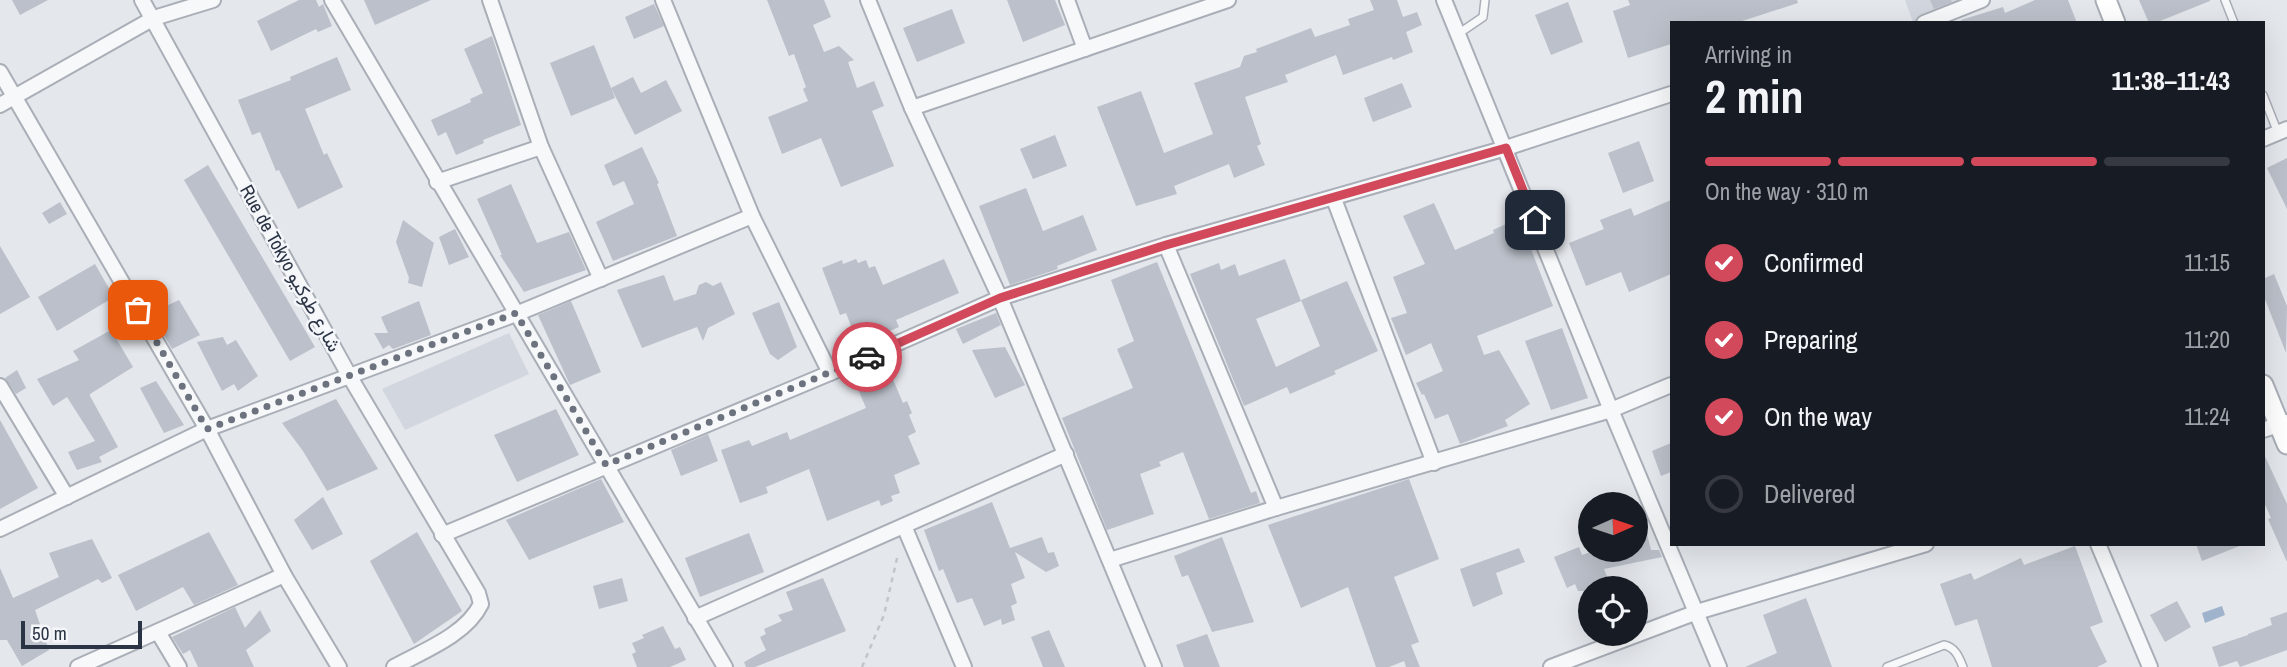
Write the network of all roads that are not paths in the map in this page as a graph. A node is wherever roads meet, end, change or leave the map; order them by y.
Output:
1 (142, 0) edge
2 (213, 0) edge
3 (331, 0) edge
4 (490, 0) edge
5 (663, 0) edge
6 (868, 0) edge
7 (1067, 0) edge
8 (1228, 0) edge
9 (1444, 0) edge
10 (1485, 0) edge
11 (1982, 0) edge
12 (2106, 0) edge
13 (2225, 0) edge
14 (154, 18) junction
15 (1929, 21) edge
16 (2114, 21) edge
17 (2233, 21) edge
18 (1458, 34) junction
19 (1085, 49) junction
20 (0, 72) edge
21 (1670, 94) edge
22 (15, 97) junction
23 (2265, 99) edge
24 (0, 104) edge
25 (912, 108) junction
26 (2282, 131) edge
27 (2265, 138) edge
28 (541, 146) junction
29 (1506, 148) junction
30 (437, 182) junction
31 (1334, 199) junction
32 (752, 216) junction
33 (1166, 245) junction
34 (601, 279) junction
35 (1000, 298) junction
36 (516, 313) junction
37 (830, 373) junction
38 (350, 377) junction
39 (1670, 385) edge
40 (0, 386) edge
41 (2265, 392) edge
42 (1611, 410) junction
43 (2276, 425) edge
44 (207, 429) junction
45 (2287, 444) edge
46 (1066, 454) junction
47 (1434, 463) junction
48 (606, 465) junction
49 (67, 497) junction
50 (1276, 508) junction
51 (904, 526) junction
52 (0, 528) edge
53 (442, 535) junction
54 (2099, 546) edge
55 (1908, 547) edge
56 (1111, 560) junction
57 (284, 575) junction
58 (1697, 612) junction
59 (695, 618) junction
60 (158, 632) junction
61 (78, 667) edge
62 (179, 667) edge
63 (339, 667) edge
64 (394, 667) edge
65 (725, 667) edge
66 (964, 667) edge
67 (1154, 667) edge
68 (1551, 667) edge
69 (1719, 667) edge
70 (1887, 667) edge
71 (1963, 667) edge
72 (2150, 667) edge

1 - 14 street, Rue de Tokyo شارع طوكيو
2 - 14 street
3 - 30 street
4 - 28 street
5 - 32 street
6 - 25 street
7 - 19 street
8 - 19 street
9 - 18 street
10 - 18 lane
11 - 15 street
12 - 16 street
13 - 17 lane
14 - 22 street
14 - 38 street, Rue de Tokyo شارع طوكيو
18 - 29 street
19 - 25 street
20 - 22 street
21 - 29 street
22 - 24 street
22 - 44 street
23 - 26 lane
25 - 35 street
26 - 27 street
28 - 30 street
28 - 34 street
29 - 31 street
29 - 42 street
30 - 36 street
31 - 33 street
31 - 47 street
32 - 34 street
32 - 37 street
33 - 35 street
33 - 50 street
34 - 36 street
35 - 37 street
35 - 46 street
36 - 38 street
36 - 48 street
37 - 48 street
38 - 44 street
38 - 53 street, Rue de Tokyo شارع طوكيو
39 - 42 street
40 - 49 street
41 - 43 street
42 - 47 street
42 - 58 street
43 - 45 street
44 - 49 street
44 - 57 street
46 - 51 street
46 - 56 street
47 - 50 street
48 - 53 street
48 - 59 street
49 - 52 street
50 - 56 street
51 - 59 street
51 - 66 street
53 - 64 street, Rue de Tokyo شارع طوكيو
54 - 72 street
55 - 58 street
56 - 67 street
57 - 60 street
57 - 63 street
58 - 68 street
58 - 69 street
59 - 65 street
60 - 61 street
60 - 62 street
70 - 71 lane

